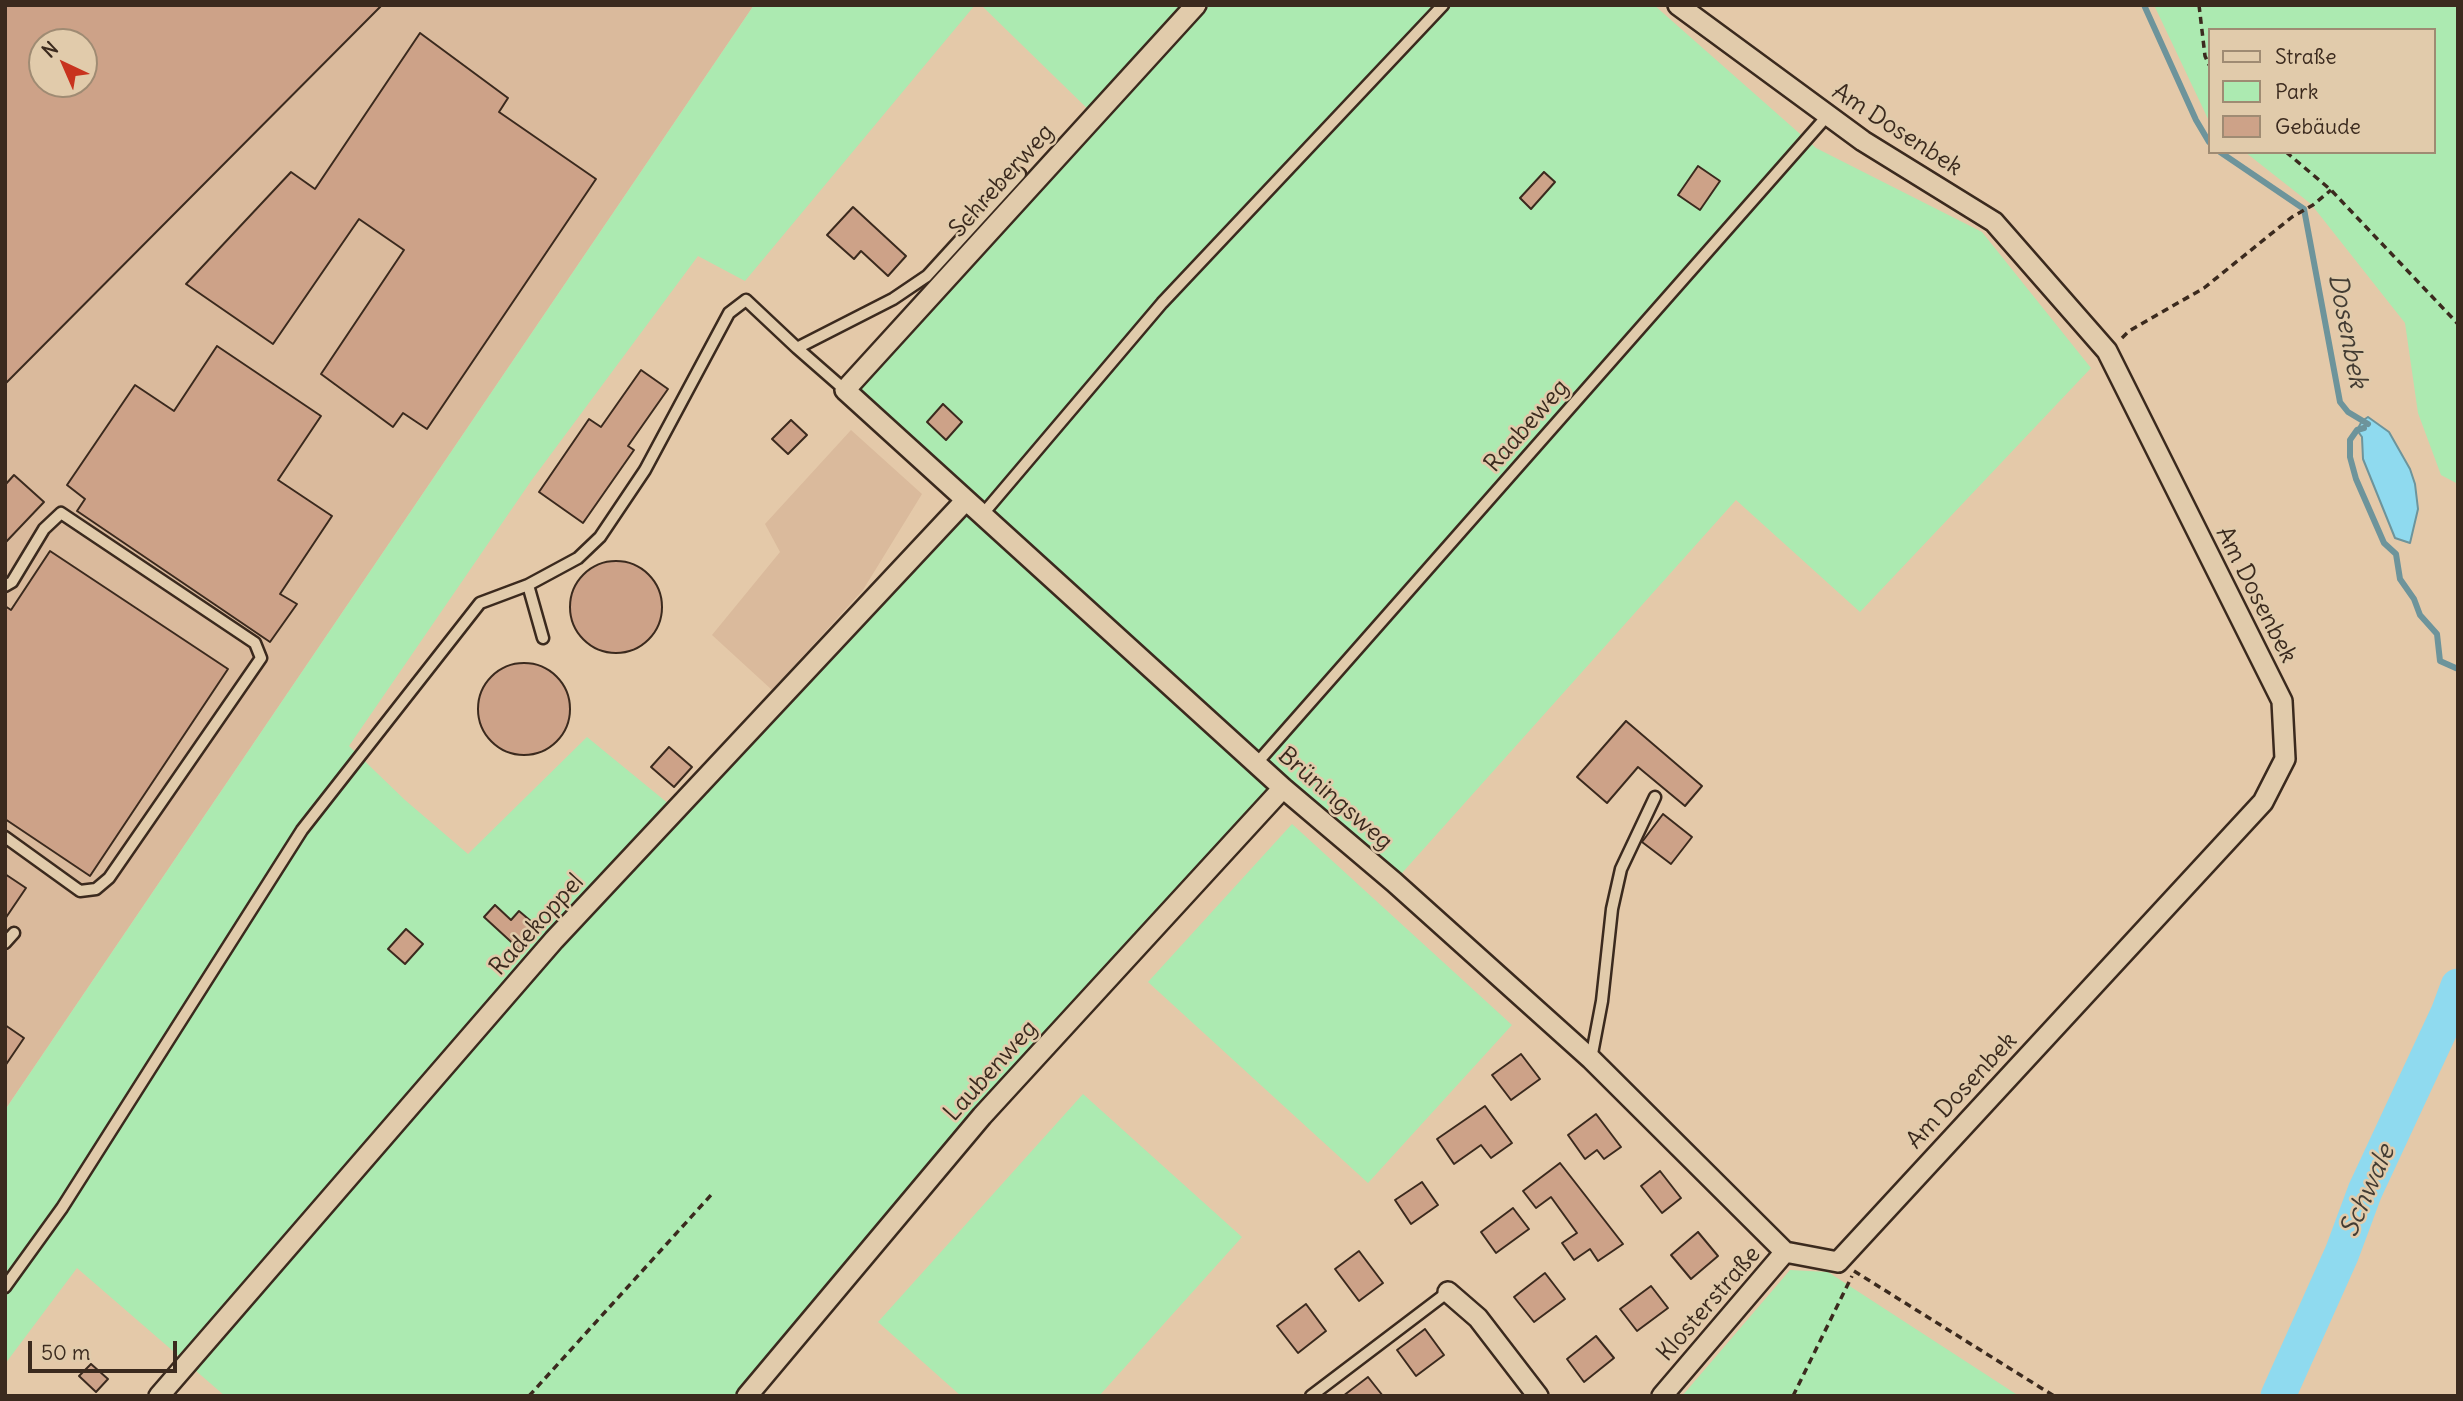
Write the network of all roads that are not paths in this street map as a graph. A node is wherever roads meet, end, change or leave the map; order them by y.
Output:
1 (1196, 5) edge
2 (1443, 5) edge
3 (1678, 5) edge
4 (1828, 115) junction
5 (1020, 174) dead end
6 (797, 348) junction
7 (845, 390) junction
8 (966, 500) junction
9 (982, 515) junction
10 (5, 586) edge
11 (528, 586) junction
12 (543, 638) dead end
13 (1256, 764) junction
14 (1283, 788) junction
15 (1655, 797) dead end
16 (5, 837) edge
17 (14, 933) dead end
18 (5, 943) edge
19 (1591, 1059) junction
20 (1785, 1252) junction
21 (1846, 1267) joint
22 (5, 1287) edge
23 (1448, 1292) joint
24 (159, 1396) edge
25 (747, 1396) edge
26 (1311, 1396) edge
27 (1538, 1396) edge
28 (1662, 1396) edge

1 - 7 street, Schreberweg
2 - 9 lane
3 - 4 street, Am Dosenbek
4 - 13 lane, Raabeweg
4 - 21 street, Am Dosenbek
5 - 6 lane
6 - 7 lane
6 - 11 lane
7 - 8 street, Brüningsweg
8 - 9 street, Brüningsweg
8 - 24 street, Radekoppel
9 - 13 street, Brüningsweg
10 - 16 lane
11 - 12 lane
11 - 22 lane
13 - 14 street, Brüningsweg
14 - 19 street, Brüningsweg
14 - 25 street, Laubenweg
15 - 19 lane
17 - 18 lane
19 - 20 street, Brüningsweg
20 - 21 street, Klosterstraße
20 - 28 street, Klosterstraße
23 - 26 lane
23 - 27 street

